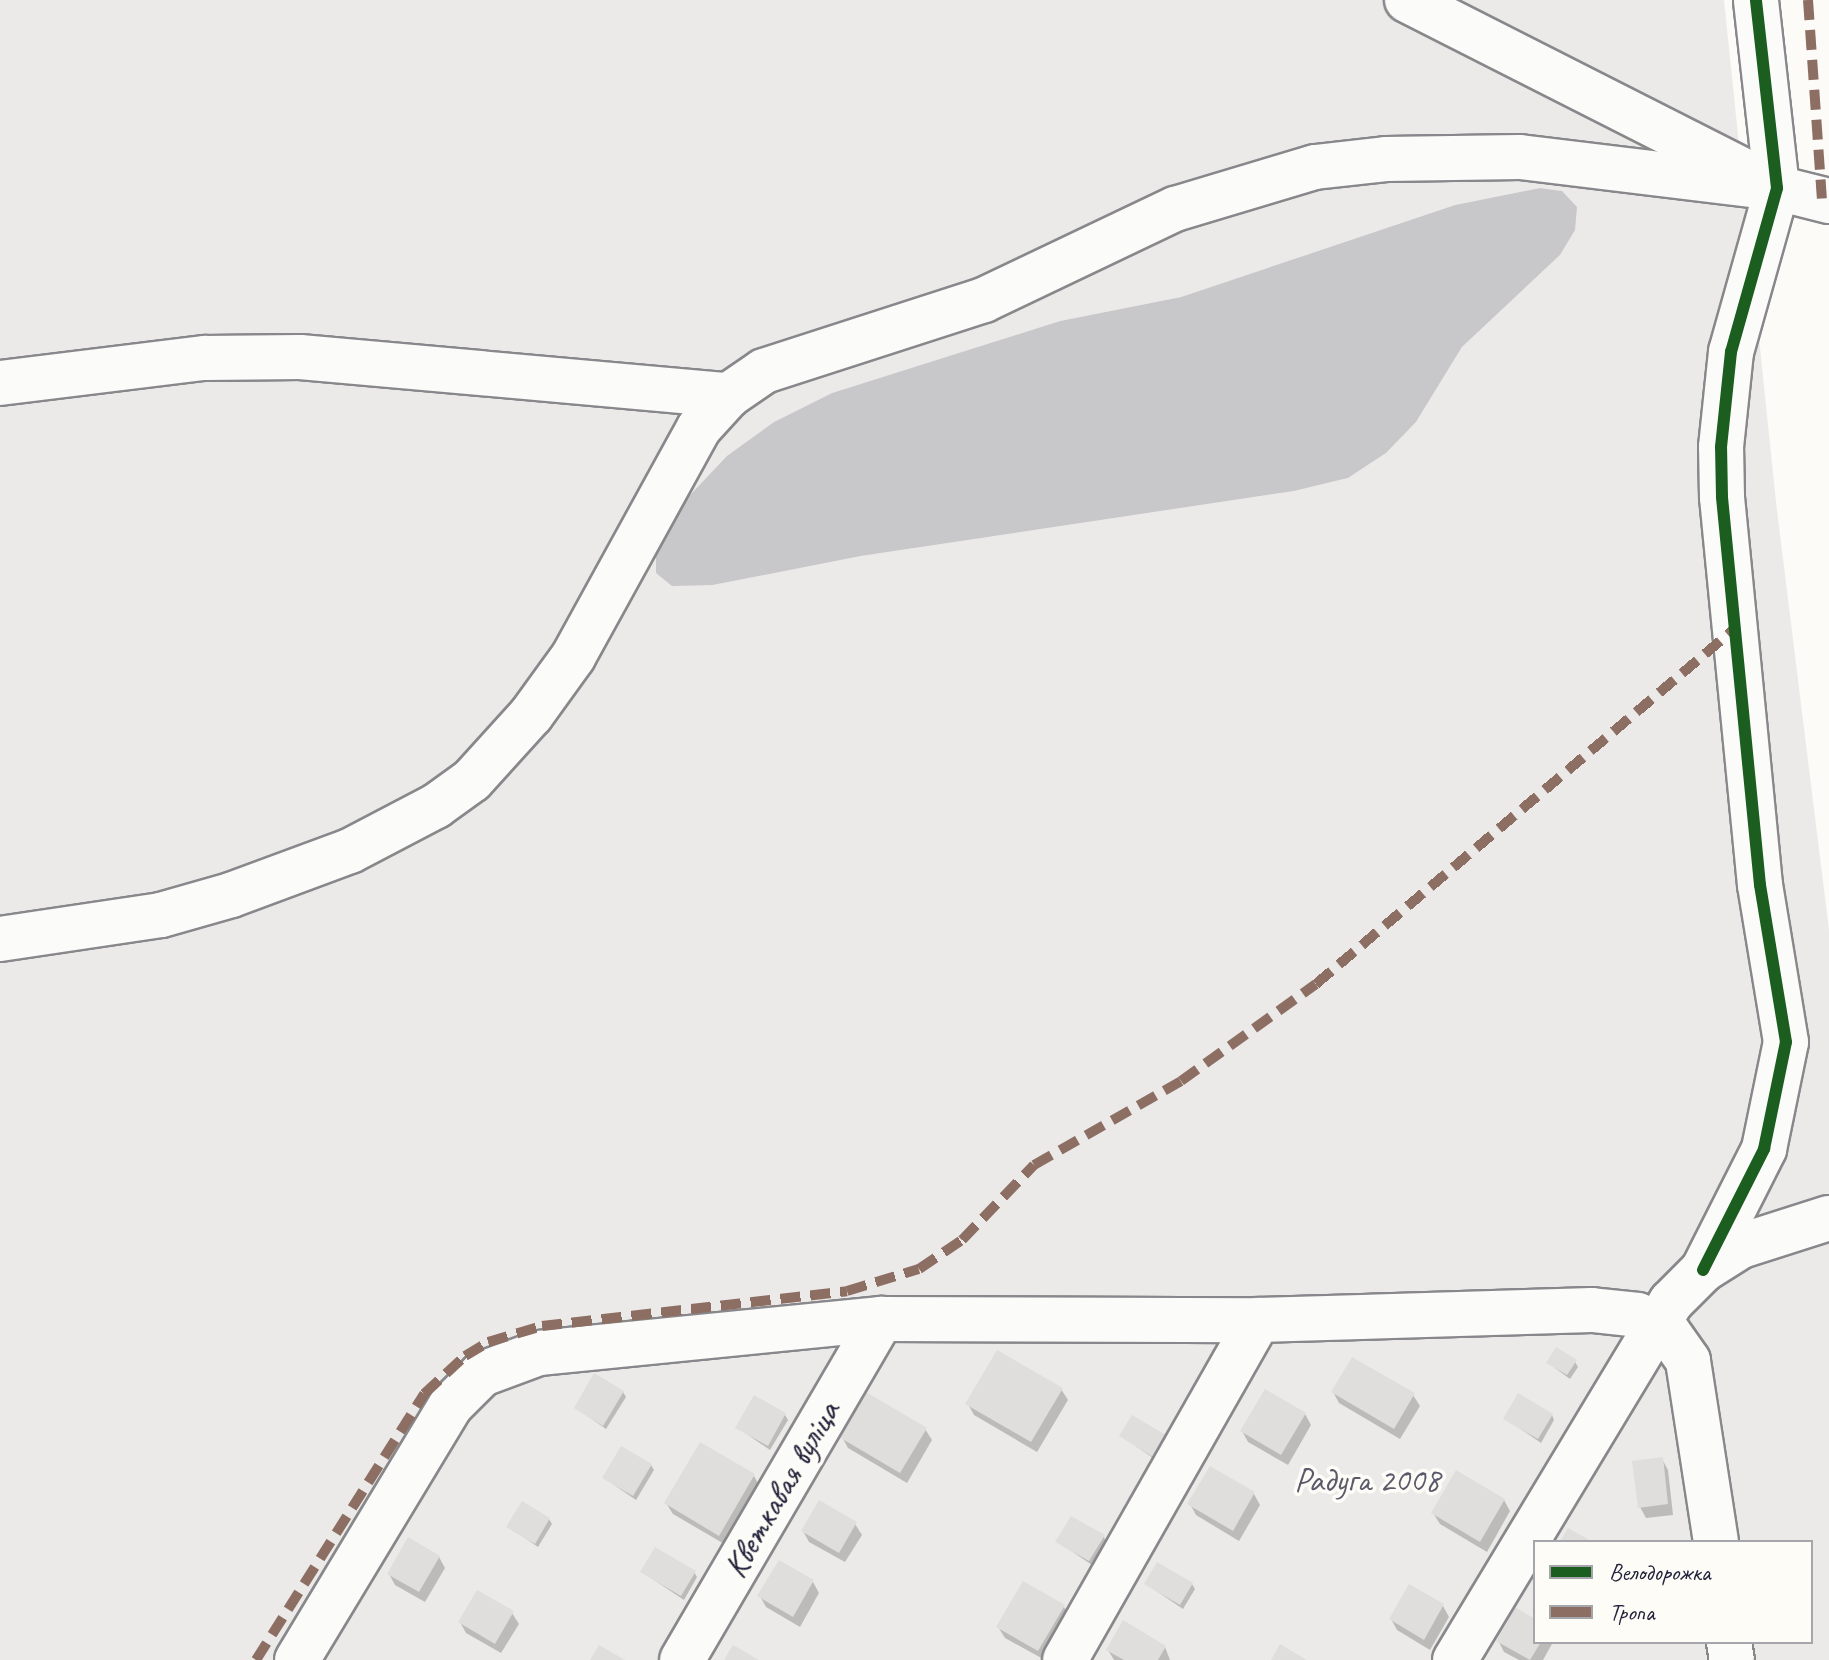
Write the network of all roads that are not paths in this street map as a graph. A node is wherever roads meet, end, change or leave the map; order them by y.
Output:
1 (1407, 0) edge
2 (1756, 0) edge
3 (1777, 188) junction
4 (1829, 201) edge
5 (0, 383) edge
6 (729, 395) junction
7 (0, 939) edge
8 (1829, 1218) edge
9 (1703, 1270) junction
10 (881, 1319) junction
11 (1258, 1320) junction
12 (1656, 1323) junction
13 (1716, 1540) edge
14 (297, 1660) edge
15 (682, 1660) edge
16 (1065, 1660) edge
17 (1455, 1660) edge

1 - 3 street
2 - 3 street
3 - 4 street
3 - 6 street
3 - 9 street
5 - 6 street
6 - 7 street
8 - 9 street
9 - 12 street
10 - 11 street
10 - 14 street
10 - 15 street, Кветкавая вуліца
11 - 12 street
11 - 16 street
12 - 13 street
12 - 17 street

